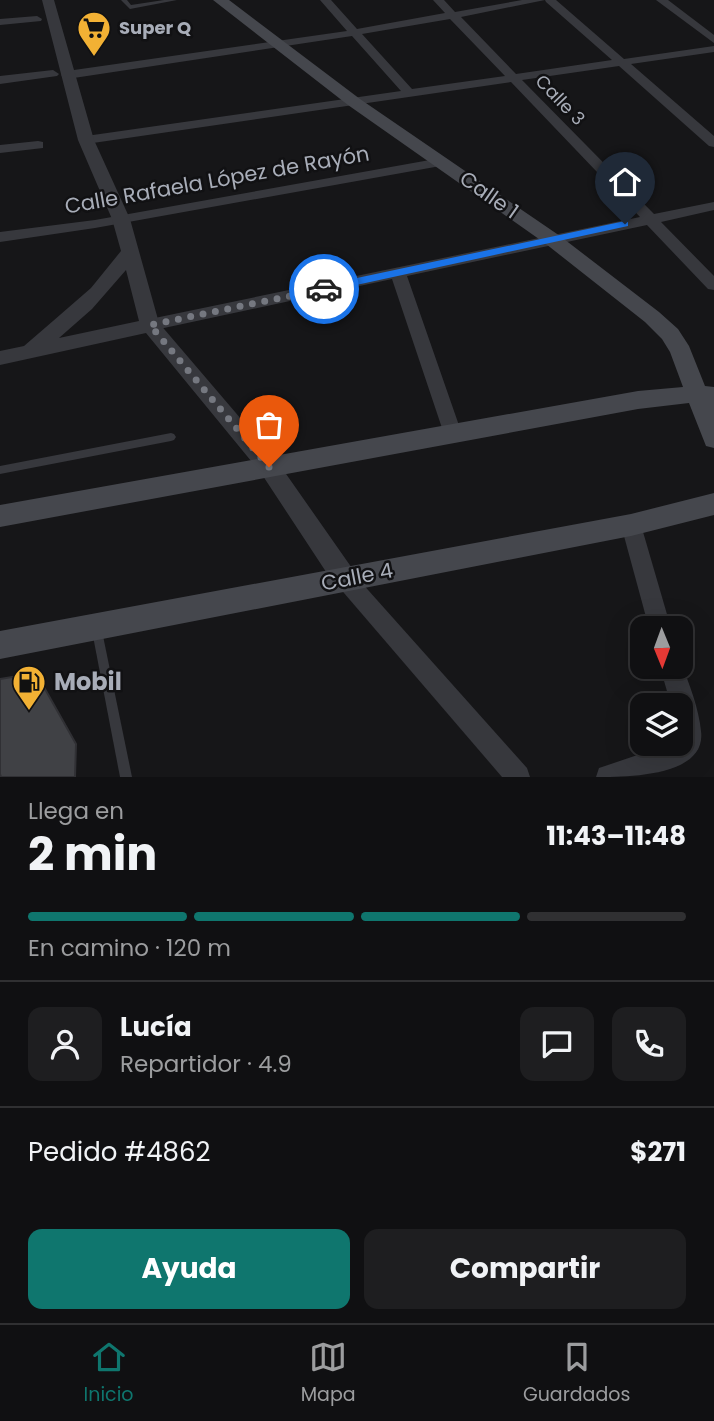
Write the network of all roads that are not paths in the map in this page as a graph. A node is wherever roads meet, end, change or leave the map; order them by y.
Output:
1 (48, 0) edge
2 (124, 0) edge
3 (174, 0) edge
4 (220, 0) edge
5 (325, 0) edge
6 (438, 0) edge
7 (540, 0) edge
8 (550, 0) edge
9 (661, 0) edge
10 (454, 15) junction
11 (37, 19) dead end
12 (0, 22) edge
13 (354, 34) junction
14 (714, 40) edge
15 (278, 46) junction
16 (714, 49) edge
17 (621, 63) junction
18 (60, 75) junction
19 (513, 79) junction
20 (0, 80) edge
21 (410, 94) junction
22 (354, 102) junction
23 (86, 140) junction
24 (714, 143) edge
25 (38, 145) dead end
26 (0, 149) edge
27 (441, 162) junction
28 (714, 206) edge
29 (121, 219) junction
30 (649, 219) junction
31 (0, 237) edge
32 (553, 240) junction
33 (129, 252) junction
34 (398, 273) junction
35 (714, 285) edge
36 (150, 325) junction
37 (23, 354) junction
38 (0, 358) edge
39 (706, 395) edge
40 (453, 434) junction
41 (171, 437) dead end
42 (714, 439) edge
43 (269, 467) junction
44 (0, 470) edge
45 (714, 505) edge
46 (0, 516) edge
47 (631, 524) junction
48 (345, 579) junction
49 (657, 616) edge
50 (96, 627) junction
51 (0, 645) edge
52 (675, 679) edge
53 (126, 777) edge
54 (518, 777) edge
55 (608, 777) edge

1 - 18 street
2 - 3 lane
4 - 15 main road, Calle 1
5 - 13 street
6 - 10 street, Calle 3
7 - 10 street
8 - 17 street
9 - 14 street
10 - 13 street
10 - 19 street, Calle 3
11 - 12 street
13 - 15 street
13 - 21 street
15 - 18 street
15 - 22 main road, Calle 1
16 - 17 street
17 - 19 street
17 - 24 street
18 - 20 street
18 - 23 street
19 - 21 street
19 - 30 street, Calle 3
21 - 22 street
22 - 23 street
22 - 27 main road, Calle 1
23 - 29 street
25 - 26 street
27 - 29 street, Calle Rafaela López de Rayón
27 - 32 main road, Calle 1
28 - 30 street
29 - 31 street, Calle Rafaela López de Rayón
29 - 33 street
30 - 32 street
30 - 35 street, Calle 3
32 - 34 street
32 - 39 main road, Calle 1
33 - 36 street
33 - 37 street
34 - 36 street
34 - 40 street
36 - 37 street
36 - 43 street
37 - 38 street
39 - 40 main road
39 - 42 main road, Calle 1
40 - 43 main road
41 - 44 lane
43 - 46 main road
43 - 48 street
45 - 47 main road, Calle 4
47 - 48 main road, Calle 4
47 - 49 street
48 - 50 main road, Calle 4
48 - 54 street
50 - 51 main road, Calle 4
50 - 53 lane
52 - 55 street

